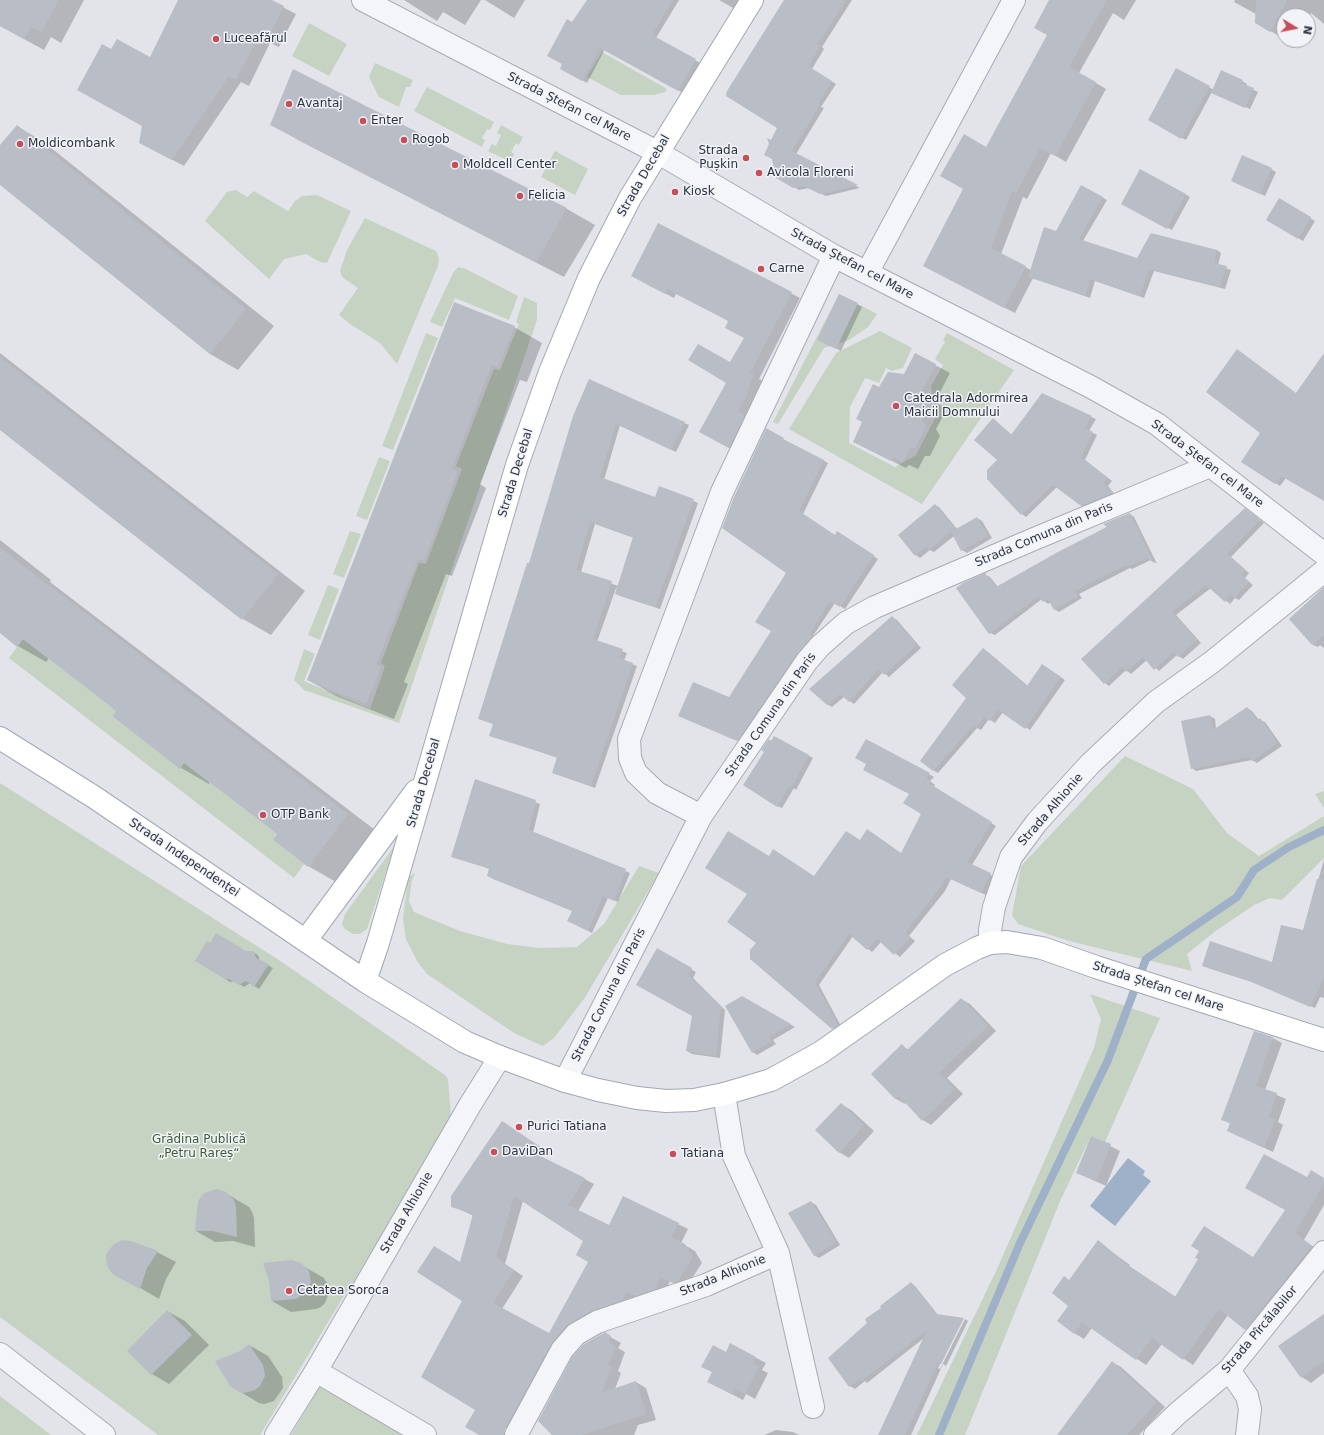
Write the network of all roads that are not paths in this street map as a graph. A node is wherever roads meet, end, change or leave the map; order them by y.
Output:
1 (363, 0) edge
2 (752, 0) edge
3 (1014, 0) edge
4 (657, 152) junction
5 (834, 256) junction
6 (867, 273) junction
7 (1210, 466) junction
8 (1324, 554) edge
9 (1324, 571) edge
10 (0, 738) edge
11 (424, 781) junction
12 (702, 816) junction
13 (306, 940) junction
14 (990, 943) junction
15 (365, 981) junction
16 (1324, 1040) edge
17 (500, 1057) junction
18 (565, 1081) junction
19 (724, 1094) junction
20 (1324, 1252) edge
21 (778, 1253) junction
22 (0, 1354) edge
23 (1229, 1370) junction
24 (316, 1371) junction
25 (813, 1407) dead end
26 (104, 1435) edge
27 (276, 1435) edge
28 (425, 1435) edge
29 (516, 1435) edge
30 (1155, 1435) edge
31 (1247, 1435) edge

1 - 4 street, Strada Ștefan cel Mare
2 - 4 main road, Strada Decebal
3 - 6 street
4 - 5 street, Strada Ștefan cel Mare
4 - 11 main road, Strada Decebal
5 - 6 street, Strada Ștefan cel Mare
5 - 12 street
6 - 7 street, Strada Ștefan cel Mare
7 - 8 street, Strada Ștefan cel Mare
7 - 12 street, Strada Comuna din Paris
9 - 14 street, Strada Alhionie
10 - 13 main road, Strada Independenței
11 - 13 main road
11 - 15 main road, Strada Decebal
12 - 18 street, Strada Comuna din Paris
13 - 15 main road, Strada Independenței
14 - 16 main road, Strada Ștefan cel Mare
14 - 19 main road
15 - 17 main road
17 - 18 main road
17 - 24 street, Strada Alhionie
18 - 19 main road
19 - 21 street, Strada Alhionie
20 - 23 street, Strada Pîrcălabilor
21 - 25 street, Strada Alhionie
21 - 29 street, Strada Alhionie
22 - 26 street
23 - 30 street, Strada Pîrcălabilor
23 - 31 street
24 - 27 street, Strada Alhionie
24 - 28 street

